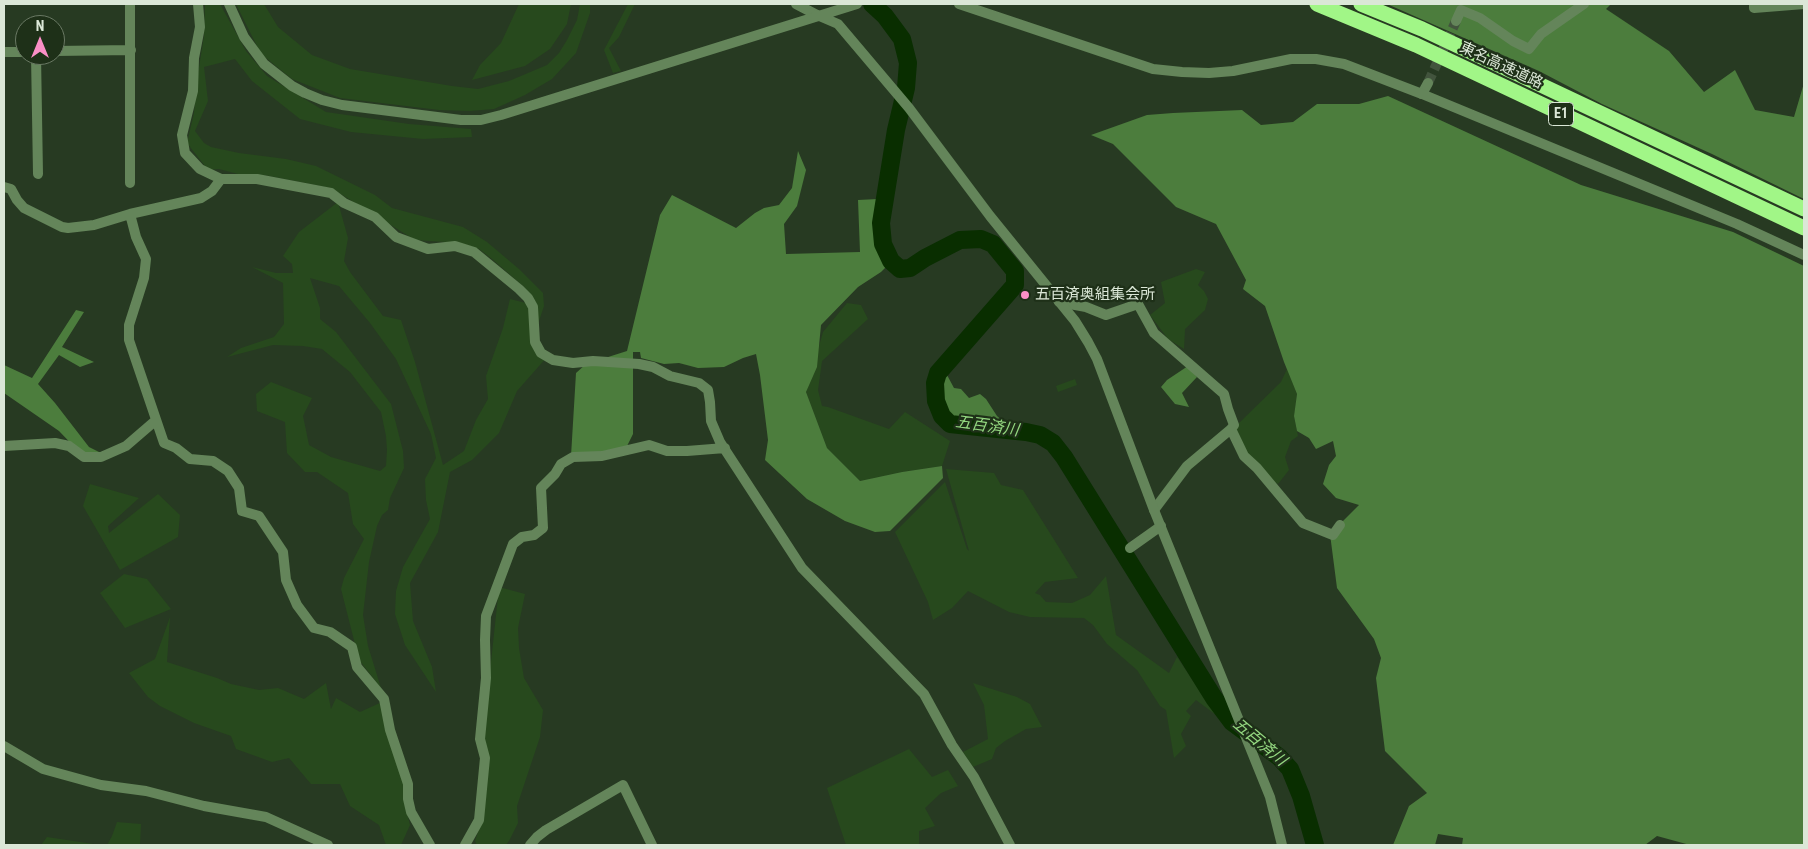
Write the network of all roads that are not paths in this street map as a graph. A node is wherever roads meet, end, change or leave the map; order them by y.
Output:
1 (130, 4) edge
2 (198, 4) edge
3 (229, 4) edge
4 (796, 4) edge
5 (855, 4) edge
6 (959, 4) edge
7 (1317, 4) edge
8 (1361, 4) edge
9 (1584, 4) edge
10 (1754, 4) edge
11 (1804, 4) edge
12 (817, 15) junction
13 (1456, 21) dead end
14 (131, 50) junction
15 (65, 51) edge
16 (36, 65) edge
17 (1428, 83) tunnel mouth
18 (1422, 94) junction
19 (38, 174) dead end
20 (220, 178) junction
21 (130, 183) dead end
22 (4, 187) edge
23 (1804, 210) edge
24 (130, 214) junction
25 (1804, 228) edge
26 (1804, 254) edge
27 (1059, 302) junction
28 (155, 421) junction
29 (1231, 429) junction
30 (4, 446) edge
31 (725, 448) junction
32 (1154, 510) junction
33 (1340, 525) dead end
34 (1162, 526) junction
35 (1130, 548) dead end
36 (4, 746) edge
37 (328, 845) edge
38 (430, 845) edge
39 (465, 845) edge
40 (530, 845) edge
41 (652, 845) edge
42 (1010, 845) edge
43 (1282, 845) edge

1 - 14 street
2 - 20 street
3 - 12 street
4 - 12 street
5 - 12 street
6 - 18 street
7 - 25 highway, 東名高速道路 / E1
8 - 23 highway, 東名高速道路 / E1
9 - 13 street
10 - 11 street
12 - 27 street
14 - 15 street
14 - 21 street
16 - 19 street
17 - 18 street
18 - 26 street
20 - 24 street
20 - 31 street
22 - 24 street
24 - 28 street
27 - 29 street
27 - 32 street
28 - 30 street
28 - 38 street
29 - 32 street
29 - 33 street
31 - 39 street
31 - 42 street
32 - 34 street
34 - 35 street
34 - 43 street
36 - 37 street
40 - 41 street

